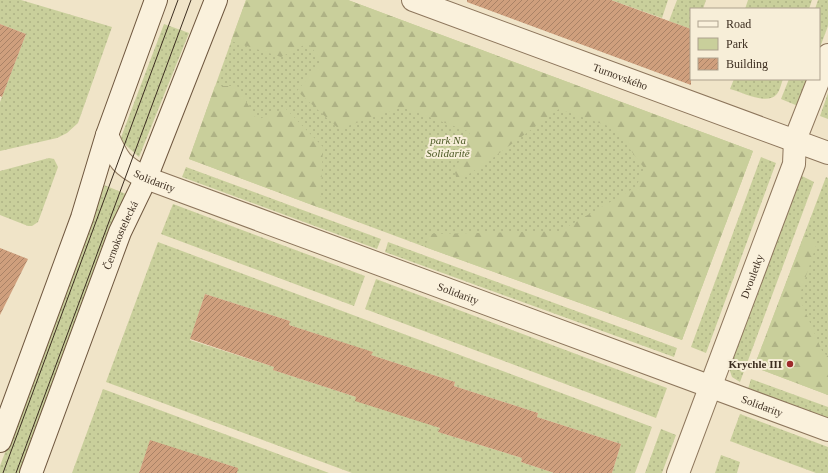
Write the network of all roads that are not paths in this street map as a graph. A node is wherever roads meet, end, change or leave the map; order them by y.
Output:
1 (156, 0) edge
2 (216, 0) edge
3 (413, 0) edge
4 (828, 55) edge
5 (820, 76) edge
6 (819, 80) edge
7 (107, 135) junction
8 (796, 140) junction
9 (828, 153) edge
10 (146, 178) junction
11 (710, 386) junction
12 (828, 430) edge
13 (0, 441) edge
14 (31, 473) edge
15 (678, 473) edge

1 - 7 street
2 - 10 street, Černokostelecká
3 - 8 street, Turnovského
4 - 5 street, Dvouletky
6 - 8 street, Dvouletky
7 - 10 street, Solidarity
7 - 13 street
8 - 9 street, Turnovského
8 - 11 street, Dvouletky
10 - 11 street, Solidarity
10 - 14 street, Černokostelecká
11 - 12 street, Solidarity
11 - 15 street, Dvouletky

